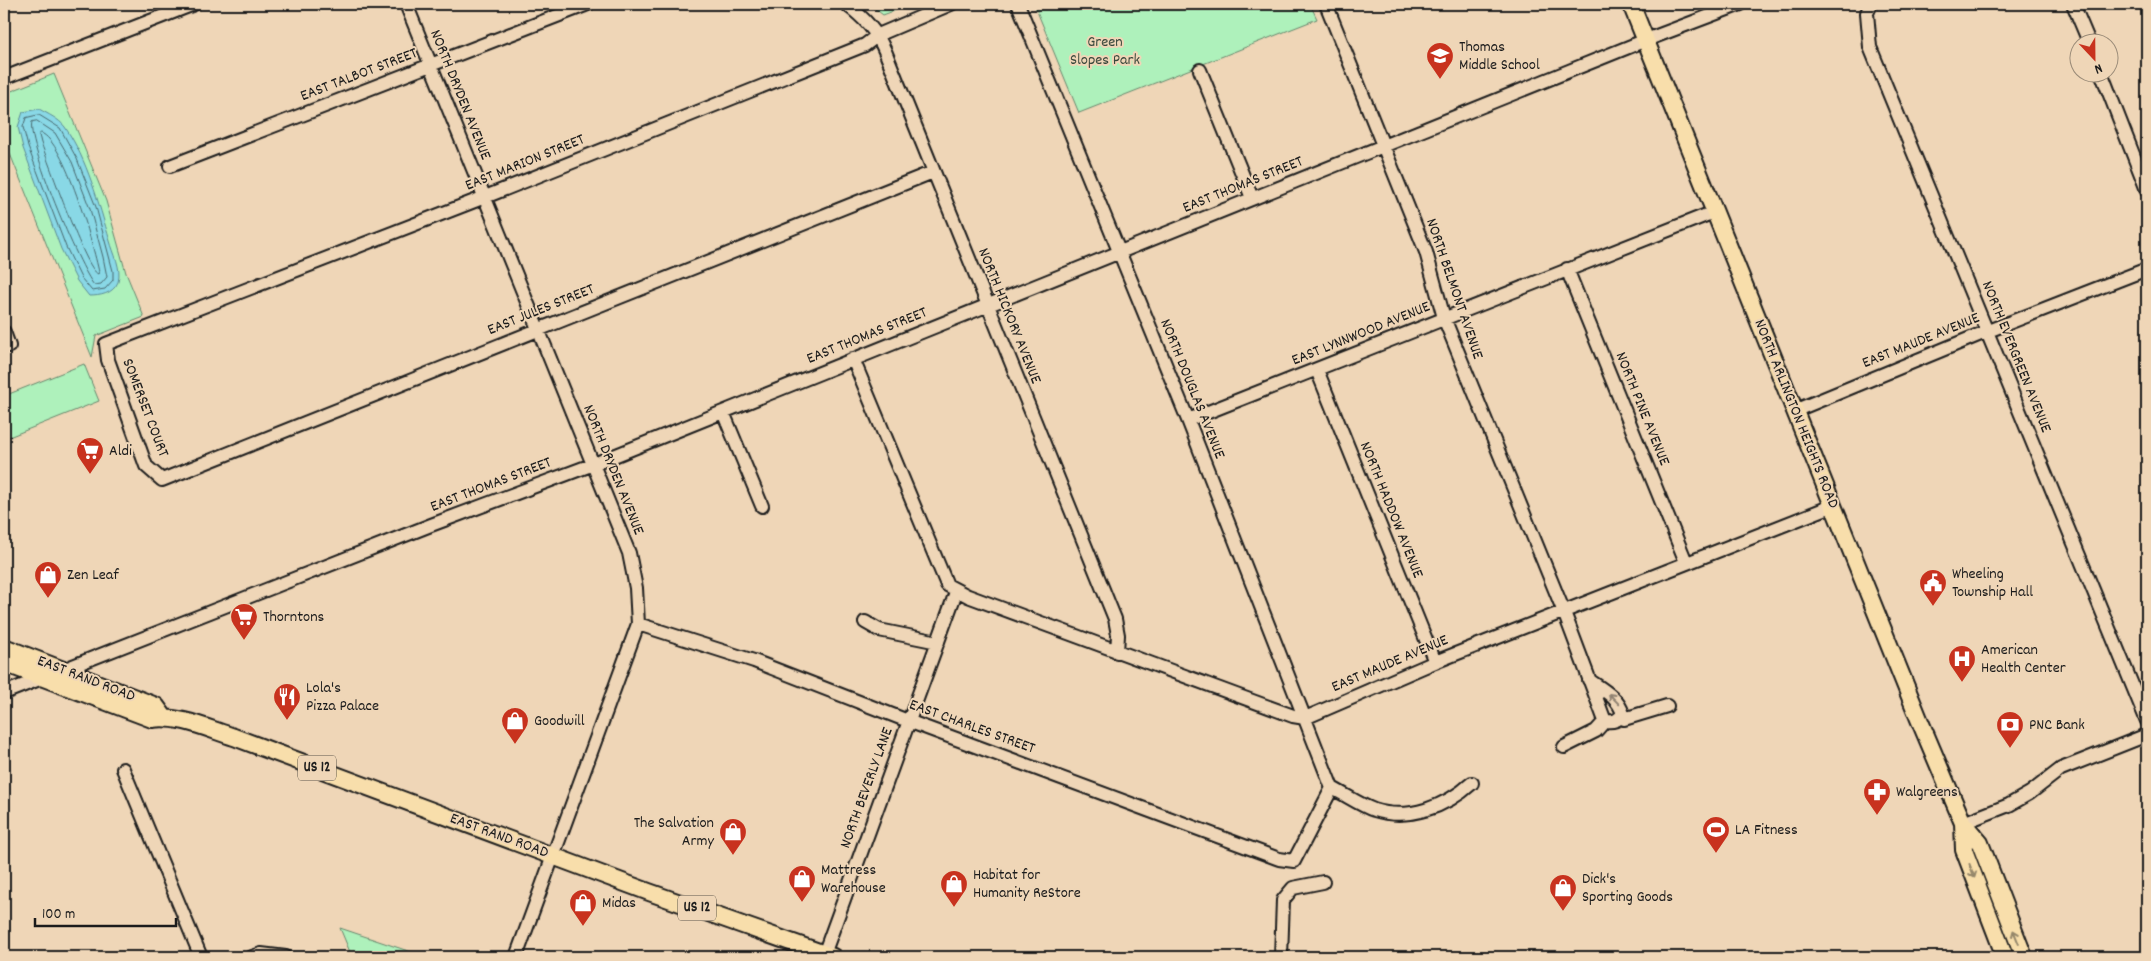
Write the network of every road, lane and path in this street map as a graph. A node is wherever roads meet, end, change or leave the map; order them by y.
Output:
1 (194, 4) edge
2 (406, 4) edge
3 (588, 4) edge
4 (846, 4) edge
5 (952, 4) edge
6 (1018, 4) edge
7 (1326, 4) edge
8 (1631, 4) edge
9 (1741, 4) edge
10 (1871, 4) edge
11 (2073, 4) edge
12 (2085, 32) edge
13 (878, 35) junction
14 (1646, 40) junction
15 (431, 65) junction
16 (1200, 70) dead end
17 (4, 78) edge
18 (2105, 82) edge
19 (1383, 146) junction
20 (170, 166) dead end
21 (933, 172) junction
22 (2147, 190) edge
23 (485, 197) junction
24 (1252, 198) junction
25 (1714, 212) junction
26 (1118, 253) junction
27 (1567, 269) junction
28 (2147, 269) edge
29 (987, 306) junction
30 (1444, 318) junction
31 (537, 329) junction
32 (1988, 331) junction
33 (4, 332) edge
34 (106, 344) joint
35 (9, 346) dead end
36 (853, 359) junction
37 (1317, 370) junction
38 (1794, 410) junction
39 (723, 412) junction
40 (1188, 420) junction
41 (594, 464) junction
42 (162, 480) joint
43 (762, 506) dead end
44 (1832, 506) junction
45 (1686, 562) junction
46 (956, 592) junction
47 (1564, 612) junction
48 (865, 622) dead end
49 (638, 624) junction
50 (938, 642) junction
51 (4, 647) edge
52 (1117, 652) junction
53 (1435, 662) junction
54 (4, 663) edge
55 (64, 669) junction
56 (42, 678) junction
57 (1589, 680) junction
58 (4, 693) edge
59 (1668, 706) dead end
60 (164, 717) junction
61 (1620, 717) junction
62 (1306, 718) junction
63 (908, 721) junction
64 (1605, 721) junction
65 (2147, 721) edge
66 (2147, 735) edge
67 (1564, 747) dead end
68 (123, 768) dead end
69 (1472, 783) dead end
70 (1332, 788) junction
71 (1963, 823) junction
72 (552, 855) junction
73 (1323, 882) dead end
74 (827, 956) edge
75 (201, 957) edge
76 (252, 957) edge
77 (286, 957) edge
78 (516, 957) edge
79 (1281, 957) edge
80 (2005, 957) edge
81 (2024, 957) edge

1 - 17 street
2 - 15 street, NORTH DRYDEN AVENUE
3 - 15 street, EAST TALBOT STREET
4 - 13 street, NORTH HICKORY AVENUE
5 - 13 street, EAST MARION STREET
6 - 26 street, NORTH DOUGLAS AVENUE
7 - 19 street, NORTH BELMONT AVENUE
8 - 14 main road, NORTH ARLINGTON HEIGHTS ROAD
9 - 14 street, EAST THOMAS STREET
10 - 32 street, NORTH EVERGREEN AVENUE
11 - 12 street
13 - 21 street, NORTH HICKORY AVENUE
13 - 23 street, EAST MARION STREET
14 - 19 street, EAST THOMAS STREET
14 - 25 main road, NORTH ARLINGTON HEIGHTS ROAD
15 - 20 street, EAST TALBOT STREET
15 - 23 street, NORTH DRYDEN AVENUE
16 - 24 street
18 - 22 street
19 - 24 street, EAST THOMAS STREET
19 - 30 street, NORTH BELMONT AVENUE
21 - 29 street, NORTH HICKORY AVENUE
21 - 31 street, EAST JULES STREET
23 - 31 street, NORTH DRYDEN AVENUE
23 - 34 street, EAST MARION STREET
24 - 26 street, EAST THOMAS STREET
25 - 27 street, EAST LYNNWOOD AVENUE
25 - 38 main road, NORTH ARLINGTON HEIGHTS ROAD
26 - 29 street, EAST THOMAS STREET
26 - 40 street, NORTH DOUGLAS AVENUE
27 - 30 street, EAST LYNNWOOD AVENUE
27 - 45 street, NORTH PINE AVENUE
28 - 32 street, EAST MAUDE AVENUE
29 - 36 street, EAST THOMAS STREET
29 - 52 street, NORTH HICKORY AVENUE
30 - 37 street, EAST LYNNWOOD AVENUE
30 - 47 street, NORTH BELMONT AVENUE
31 - 41 street, NORTH DRYDEN AVENUE
31 - 42 street, EAST JULES STREET
32 - 38 street, EAST MAUDE AVENUE
32 - 65 street, NORTH EVERGREEN AVENUE
33 - 35 street
34 - 42 street, SOMERSET COURT
36 - 39 street, EAST THOMAS STREET
36 - 46 street
37 - 40 street, EAST LYNNWOOD AVENUE
37 - 53 street, NORTH HADDOW AVENUE
38 - 44 main road, NORTH ARLINGTON HEIGHTS ROAD
39 - 41 street, EAST THOMAS STREET
39 - 43 street
40 - 62 street, NORTH DOUGLAS AVENUE
41 - 49 street, NORTH DRYDEN AVENUE
41 - 55 street, EAST THOMAS STREET
44 - 45 street, EAST MAUDE AVENUE
44 - 71 main road, NORTH ARLINGTON HEIGHTS ROAD
45 - 47 street, EAST MAUDE AVENUE
46 - 50 street, NORTH BEVERLY LANE
46 - 52 street
47 - 53 street, EAST MAUDE AVENUE
47 - 57 street, NORTH BELMONT AVENUE
48 - 50 street
49 - 63 street, EAST CHARLES STREET
49 - 72 street, NORTH DRYDEN AVENUE
50 - 63 street, NORTH BEVERLY LANE
51 - 55 main road, EAST RAND ROAD / US 12
52 - 62 street
53 - 62 street, EAST MAUDE AVENUE
54 - 56 main road, EAST RAND ROAD / US 12
55 - 56 street, EAST THOMAS STREET
55 - 60 main road, EAST RAND ROAD / US 12
56 - 58 street, EAST THOMAS STREET
56 - 60 main road, EAST RAND ROAD / US 12
61 -> 57 street
57 - 64 street, NORTH BELMONT AVENUE
59 - 61 street
60 - 72 main road, EAST RAND ROAD / US 12
61 - 64 street
62 - 70 street, NORTH DOUGLAS AVENUE
63 - 70 street, EAST CHARLES STREET
63 - 74 street, NORTH BEVERLY LANE
64 - 67 street
66 - 71 street
68 - 75 street
69 - 70 street
71 -> 80 main road, NORTH ARLINGTON HEIGHTS ROAD
81 -> 71 main road, NORTH ARLINGTON HEIGHTS ROAD
72 - 74 main road, EAST RAND ROAD / US 12
72 - 78 street, NORTH DRYDEN AVENUE
73 - 79 street
76 - 77 street

